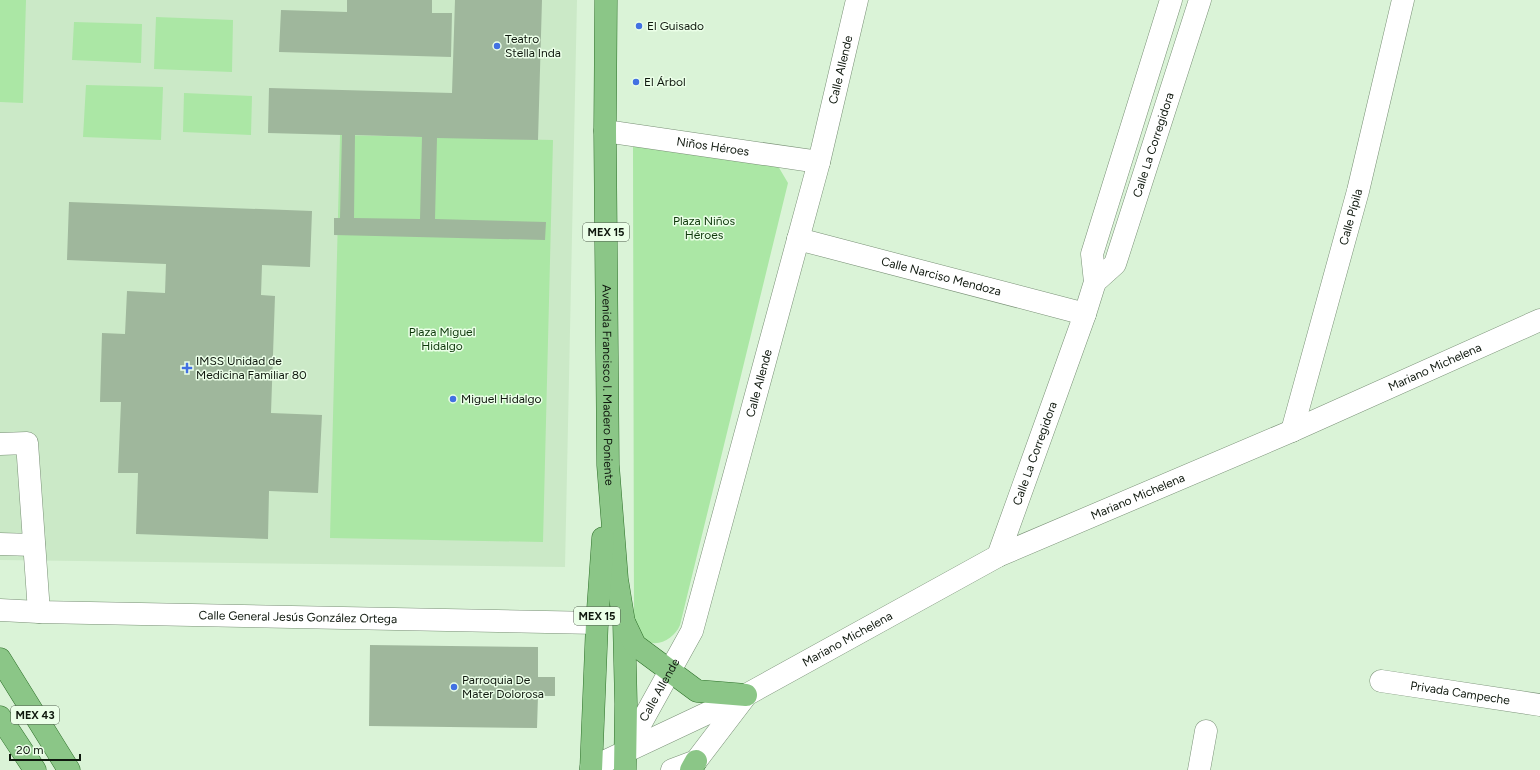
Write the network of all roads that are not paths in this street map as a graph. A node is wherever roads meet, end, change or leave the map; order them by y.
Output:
1 (606, 0) edge
2 (857, 0) edge
3 (1170, 0) edge
4 (1200, 0) edge
5 (1403, 0) edge
6 (605, 131) junction
7 (819, 162) junction
8 (798, 239) junction
9 (1095, 282) junction
10 (1085, 314) junction
11 (1540, 320) edge
12 (1292, 432) junction
13 (0, 444) edge
14 (608, 465) junction
15 (0, 544) edge
16 (34, 545) junction
17 (998, 556) junction
18 (0, 610) edge
19 (39, 612) junction
20 (624, 622) junction
21 (597, 623) junction
22 (0, 659) edge
23 (669, 672) junction
24 (1381, 681) dead end
25 (746, 695) junction
26 (1540, 705) edge
27 (0, 717) edge
28 (1206, 730) dead end
29 (625, 761) edge
30 (693, 765) edge
31 (591, 769) edge
32 (35, 770) edge
33 (69, 770) edge
34 (672, 770) edge
35 (1199, 770) edge

1 - 6 main road, Avenida Francisco I. Madero Poniente / MEX 15
2 - 7 street, Calle Allende
3 - 9 street, Calle La Corregidora
4 - 9 street, Calle La Corregidora
5 - 12 street, Calle Pípila
6 - 7 street, Niños Héroes
6 - 14 main road, Avenida Francisco I. Madero Poniente / MEX 15
7 - 8 street, Calle Allende
8 - 10 street, Calle Narciso Mendoza
8 - 23 street, Calle Allende
9 - 10 street, Calle La Corregidora
10 - 17 street, Calle La Corregidora
11 - 12 street, Mariano Michelena
12 - 17 street, Mariano Michelena
13 - 16 street
14 - 20 main road, Avenida Francisco I. Madero Poniente / MEX 15
14 - 21 main road, MEX 15
15 - 16 street
16 - 19 street
17 - 25 street, Mariano Michelena
18 - 19 street, Calle General Jesús González Ortega
19 - 21 street, Calle General Jesús González Ortega
20 - 23 main road
20 - 29 main road, Avenida Francisco I. Madero Poniente / MEX 15
21 - 31 main road, MEX 15
22 - 33 main road, MEX 43
23 - 25 main road
23 - 29 street, Calle Allende
24 - 26 street, Privada Campeche
25 - 29 street, Mariano Michelena
25 - 30 street, Mariano Michelena
27 - 32 main road, MEX 43
28 - 35 street
29 - 31 street, Mariano Michelena
30 - 34 street, Mariano Michelena

